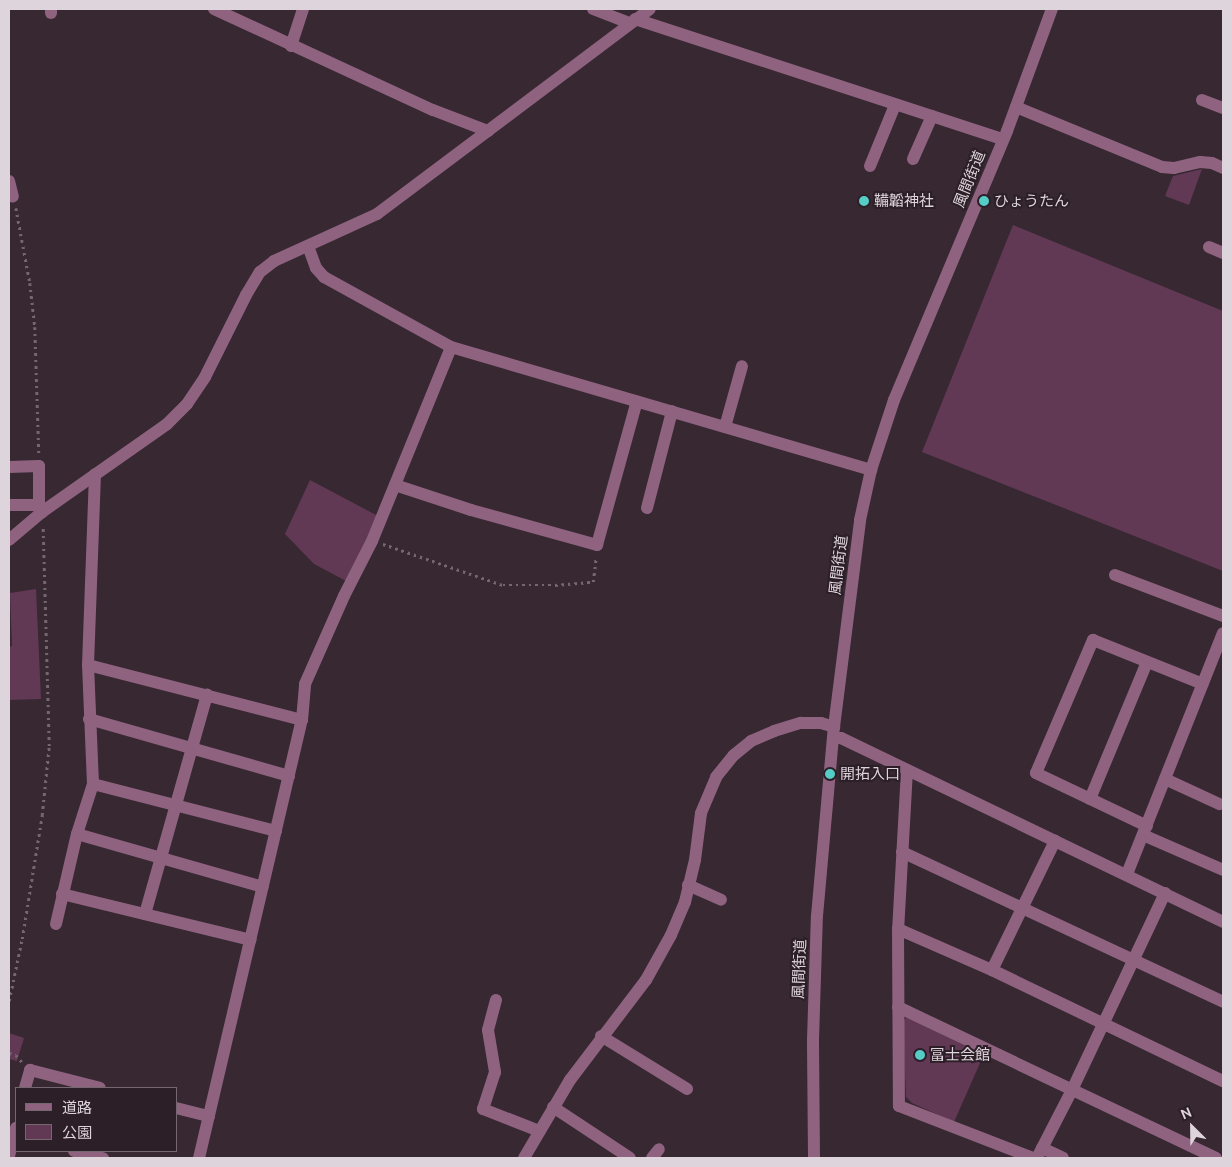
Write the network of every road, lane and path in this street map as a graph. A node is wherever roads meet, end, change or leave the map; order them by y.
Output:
1 (214, 9) edge
2 (303, 9) edge
3 (593, 9) edge
4 (650, 9) edge
5 (1052, 9) edge
6 (228, 12) edge
7 (633, 21) junction
8 (292, 46) junction
9 (1202, 100) dead end
10 (895, 105) junction
11 (1016, 107) junction
12 (1223, 108) edge
13 (932, 116) junction
14 (488, 131) junction
15 (1003, 139) junction
16 (913, 158) dead end
17 (870, 166) dead end
18 (1223, 168) edge
19 (9, 181) edge
20 (14, 197) joint
21 (308, 246) junction
22 (1209, 247) dead end
23 (1223, 253) edge
24 (451, 347) junction
25 (742, 366) dead end
26 (637, 401) junction
27 (672, 411) junction
28 (725, 428) junction
29 (39, 466) junction
30 (9, 467) edge
31 (871, 470) junction
32 (95, 474) junction
33 (394, 485) junction
34 (9, 505) edge
35 (41, 508) junction
36 (647, 508) dead end
37 (9, 540) edge
38 (372, 541) junction
39 (597, 545) junction
40 (1114, 575) dead end
41 (1223, 616) edge
42 (1223, 633) edge
43 (1147, 662) junction
44 (88, 665) junction
45 (1203, 684) junction
46 (207, 695) junction
47 (89, 718) junction
48 (302, 720) junction
49 (833, 733) junction
50 (192, 748) junction
51 (907, 770) junction
52 (289, 776) junction
53 (1166, 779) junction
54 (93, 784) junction
55 (1090, 800) junction
56 (1219, 804) dead end
57 (176, 805) junction
58 (276, 831) junction
59 (1145, 831) junction
60 (77, 834) junction
61 (1055, 840) junction
62 (902, 852) junction
63 (160, 858) junction
64 (1223, 870) edge
65 (1127, 874) junction
66 (688, 885) junction
67 (263, 888) junction
68 (1165, 893) junction
69 (62, 894) junction
70 (721, 900) dead end
71 (1023, 908) junction
72 (144, 914) junction
73 (1223, 922) edge
74 (56, 924) dead end
75 (898, 929) junction
76 (250, 940) junction
77 (1134, 959) junction
78 (992, 970) junction
79 (496, 1000) dead end
80 (9, 1001) edge
81 (1223, 1002) edge
82 (898, 1007) junction
83 (1104, 1023) junction
84 (601, 1036) junction
85 (9, 1053) edge
86 (30, 1070) junction
87 (1223, 1080) edge
88 (26, 1087) edge
89 (96, 1087) edge
90 (687, 1089) dead end
91 (1072, 1090) junction
92 (554, 1107) junction
93 (178, 1108) edge
94 (209, 1116) junction
95 (539, 1130) junction
96 (15, 1136) edge
97 (78, 1152) edge
98 (1040, 1153) edge
99 (1015, 1155) edge
100 (9, 1156) edge
101 (528, 1157) edge
102 (103, 1158) edge
103 (199, 1158) edge
104 (630, 1158) edge
105 (814, 1158) edge
106 (1033, 1158) edge
107 (1063, 1158) edge
108 (1216, 1158) edge

1 - 6 street
2 - 8 street
3 - 7 street
4 - 7 street
5 - 11 street, 風間街道
6 - 8 street
7 - 10 street
7 - 14 street
8 - 14 street
9 - 12 street
10 - 13 street
10 - 17 street
11 - 15 street, 風間街道
11 - 18 street
13 - 15 street
13 - 16 street
14 - 21 street
15 - 31 street, 風間街道
19 - 20 street
20 - 29 path
21 - 24 street
21 - 32 street
22 - 23 street
24 - 26 street
24 - 33 street
25 - 28 street
26 - 27 street
26 - 39 street
27 - 28 street
27 - 36 street
28 - 31 street
29 - 30 street
29 - 35 street
31 - 49 street, 風間街道
32 - 35 street
32 - 44 street
33 - 38 street
33 - 39 street
34 - 35 street
35 - 37 street
35 - 80 path
38 - 39 path
38 - 48 street
40 - 41 street
42 - 45 street
43 - 45 street
43 - 55 street
43 - 55 street
44 - 46 street
44 - 47 street
45 - 53 street
46 - 48 street
46 - 50 street
47 - 50 street
47 - 54 street
48 - 52 street
49 - 51 street
49 - 66 street
49 - 105 street, 風間街道
50 - 52 street
50 - 57 street
51 - 61 street
51 - 62 street
52 - 58 street
53 - 56 street
53 - 59 street
54 - 57 street
54 - 60 street
55 - 59 street
57 - 58 street
57 - 63 street
58 - 67 street
59 - 64 street
59 - 65 street
60 - 63 street
60 - 69 street
61 - 65 street
61 - 71 street
62 - 71 street
62 - 75 street
63 - 67 street
63 - 72 street
65 - 68 street
66 - 70 street
66 - 84 street
67 - 76 street
68 - 73 street
68 - 77 street
69 - 72 street
69 - 74 street
71 - 77 street
71 - 78 street
72 - 76 street
75 - 78 street
75 - 82 street
76 - 94 street
77 - 81 street
77 - 83 street
78 - 83 street
79 - 95 street
82 - 91 street
82 - 99 street
83 - 87 street
83 - 91 street
84 - 90 street
84 - 92 street
85 - 86 path
86 - 88 street
86 - 89 street
91 - 98 street
91 - 108 street
92 - 95 street
92 - 104 street
93 - 94 street
94 - 103 street
95 - 101 street
96 - 100 street
97 - 102 street
98 - 107 street
99 - 106 street

